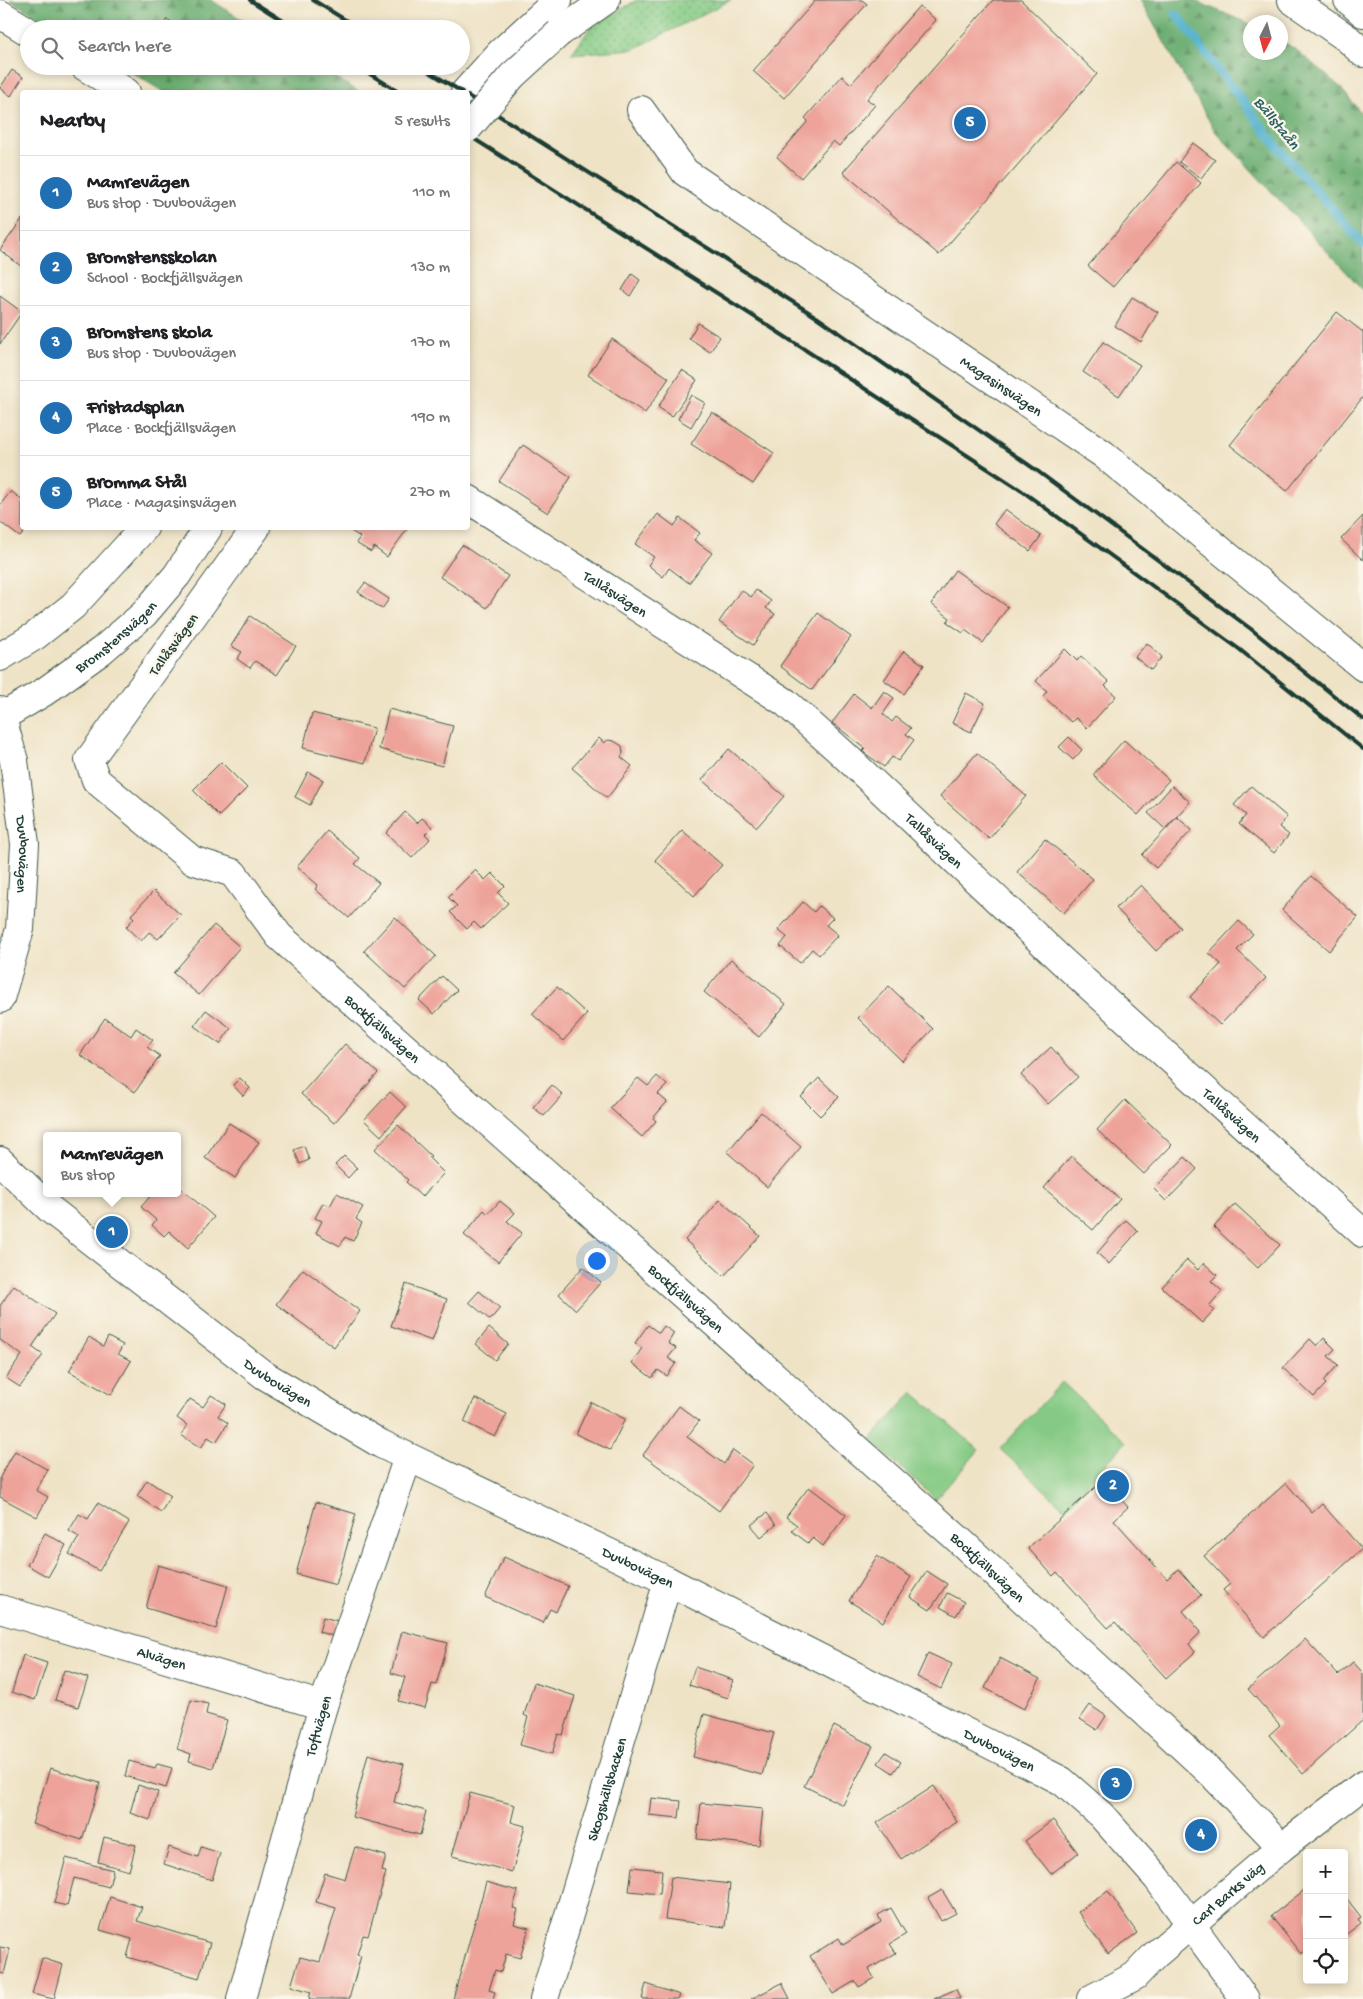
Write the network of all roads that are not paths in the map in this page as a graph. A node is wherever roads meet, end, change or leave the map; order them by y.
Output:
1 (606, 0) edge
2 (1292, 0) edge
3 (1348, 0) edge
4 (548, 8) edge
5 (1363, 13) edge
6 (0, 14) edge
7 (20, 26) edge
8 (1363, 53) edge
9 (99, 75) edge
10 (123, 90) edge
11 (467, 90) edge
12 (641, 110) dead end
13 (470, 126) edge
14 (470, 500) edge
15 (142, 530) edge
16 (207, 530) edge
17 (255, 530) edge
18 (0, 657) edge
19 (1363, 667) edge
20 (1, 715) edge
21 (89, 760) joint
22 (0, 999) edge
23 (0, 1161) edge
24 (1363, 1233) edge
25 (408, 1458) junction
26 (668, 1581) junction
27 (0, 1608) edge
28 (323, 1706) junction
29 (1363, 1785) edge
30 (1282, 1846) junction
31 (1192, 1924) junction
32 (241, 1999) edge
33 (544, 1999) edge
34 (1091, 1999) edge
35 (1245, 1999) edge

1 - 13 street, bridge
2 - 8 street
3 - 5 street
4 - 11 street
6 - 7 street
9 - 10 street
12 - 19 street, Magasinsvägen
14 - 24 street, Tallåsvägen
15 - 18 street
16 - 20 street, Bromstensvägen
17 - 21 street, Tallåsvägen
20 - 22 street, Duvbovägen
21 - 30 street, Bockfjällsvägen
23 - 25 street, Duvbovägen
25 - 26 street, Duvbovägen
25 - 28 street, Toftvägen
26 - 31 street, Duvbovägen
26 - 33 street, Skogshällsbacken
27 - 28 street, Alvägen
28 - 32 street, Toftvägen
29 - 30 street, Carl Barks väg
30 - 31 street, Carl Barks väg
31 - 34 street, Carl Barks väg
31 - 35 street, Duvbovägen

